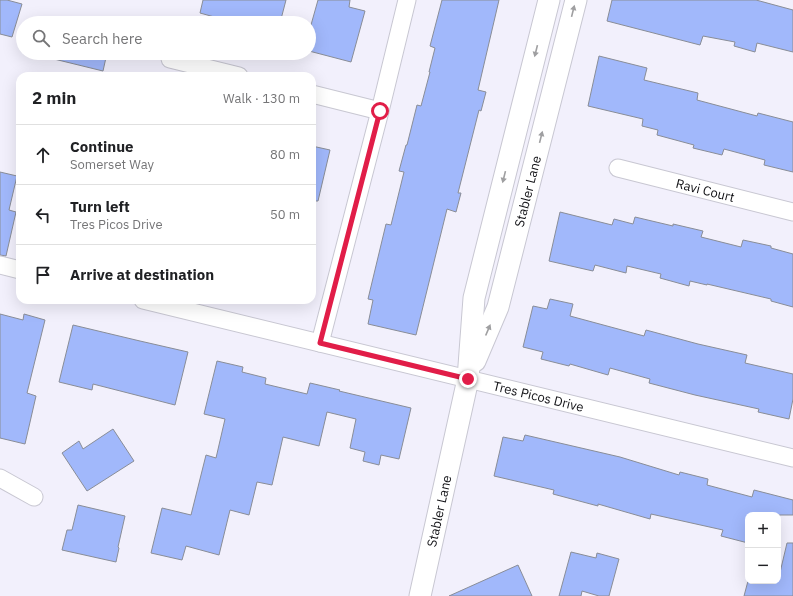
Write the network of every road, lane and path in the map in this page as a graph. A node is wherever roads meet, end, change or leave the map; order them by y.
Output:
1 (406, 0) edge
2 (549, 0) edge
3 (576, 0) edge
4 (174, 60) edge
5 (223, 72) edge
6 (316, 95) edge
7 (380, 111) junction
8 (618, 168) dead end
9 (793, 212) edge
10 (0, 265) edge
11 (16, 269) edge
12 (159, 304) edge
13 (320, 343) junction
14 (468, 379) junction
15 (793, 458) edge
16 (0, 478) edge
17 (34, 497) dead end
18 (420, 596) edge

1 - 7 street
2 -> 14 street, Stabler Lane
14 -> 3 street, Stabler Lane
4 - 5 street
6 - 7 street
7 - 13 street
8 - 9 street, Ravi Court
10 - 11 street
12 - 13 street, Tres Picos Drive
13 - 14 street, Tres Picos Drive
14 - 15 street, Tres Picos Drive
14 - 18 street, Stabler Lane
16 - 17 street

